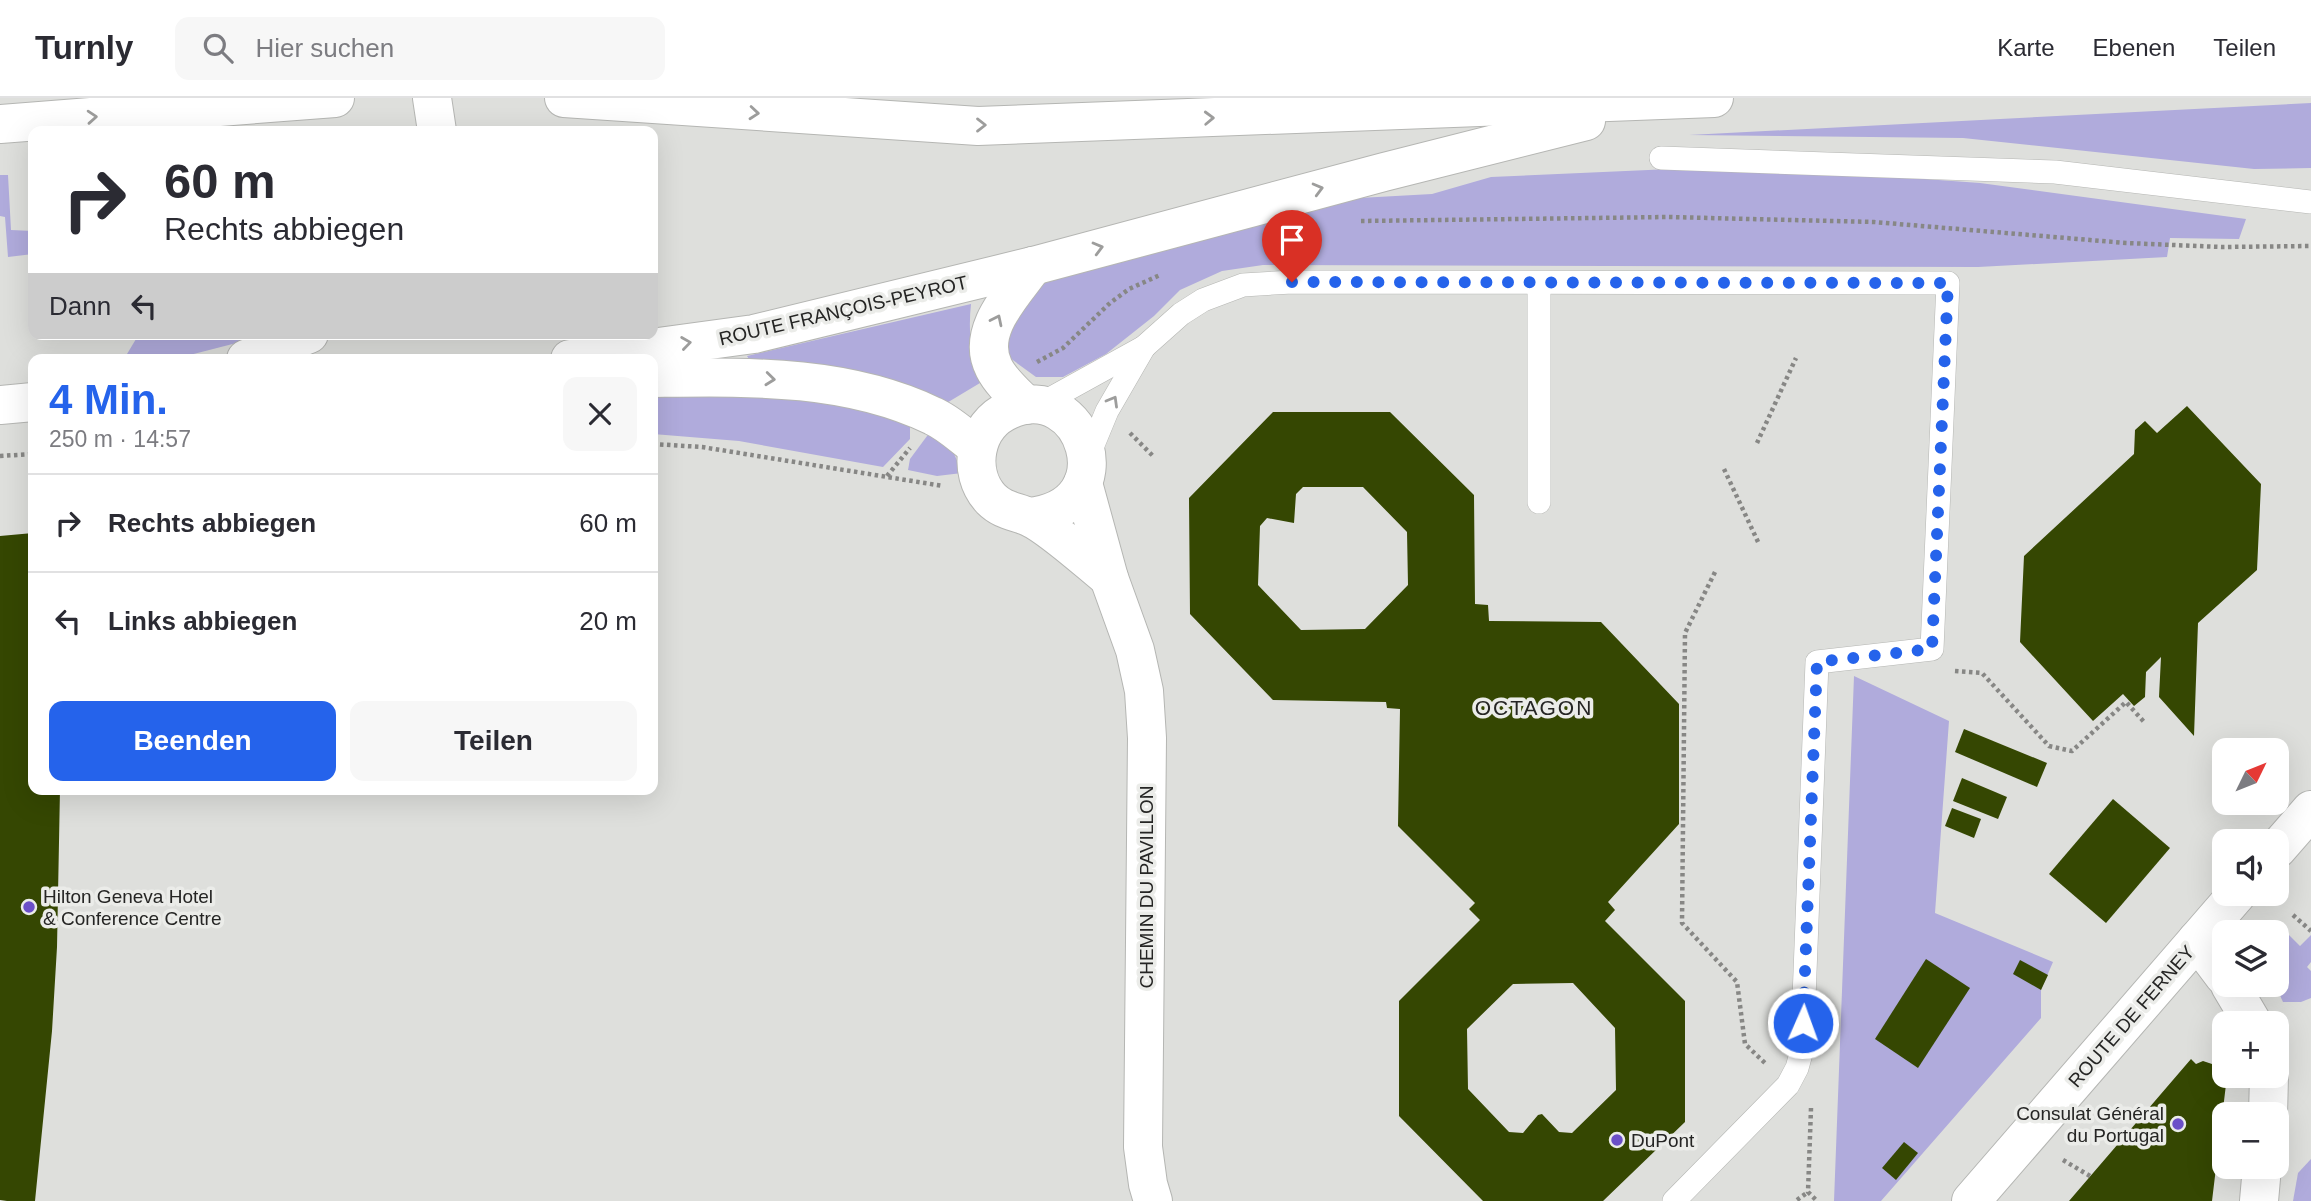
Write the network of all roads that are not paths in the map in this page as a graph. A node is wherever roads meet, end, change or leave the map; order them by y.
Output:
1 (335, 98) edge
2 (432, 98) edge
3 (564, 98) edge
4 (1714, 98) edge
5 (1662, 102) junction
6 (0, 124) edge
7 (436, 126) edge
8 (1661, 158) dead end
9 (2311, 202) edge
10 (1032, 266) junction
11 (1539, 283) junction
12 (294, 340) edge
13 (1144, 347) junction
14 (259, 354) edge
15 (607, 354) edge
16 (658, 378) edge
17 (28, 402) edge
18 (0, 405) edge
19 (1033, 405) junction
20 (977, 447) junction
21 (1086, 470) junction
22 (1539, 502) dead end
23 (1029, 517) junction
24 (1110, 578) junction
25 (2311, 810) edge
26 (2289, 835) edge
27 (2227, 906) edge
28 (2197, 940) junction
29 (2212, 960) edge
30 (2261, 1179) edge
31 (1977, 1199) edge
32 (1153, 1201) edge
33 (1674, 1201) edge
34 (2259, 1201) edge

6 -> 1 main road
2 - 7 main road
3 -> 5 main road
4 - 5 main road
10 -> 5 main road, ROUTE FRANÇOIS-PEYROT
8 - 9 lane
15 -> 10 main road, ROUTE FRANÇOIS-PEYROT
19 -> 10 main road
11 - 13 lane
11 - 22 lane
11 - 33 lane
12 - 14 main road
13 - 19 lane
21 -> 13 lane
16 -> 20 main road
17 - 18 main road
19 - 20 main road
19 - 21 main road
20 - 23 main road
21 - 23 main road
21 - 24 main road, CHEMIN DU PAVILLON
23 - 24 main road
24 - 32 main road, CHEMIN DU PAVILLON
25 - 26 main road
27 - 28 main road, ROUTE DE FERNEY
28 - 29 main road
28 - 31 main road, ROUTE DE FERNEY
30 - 34 main road

